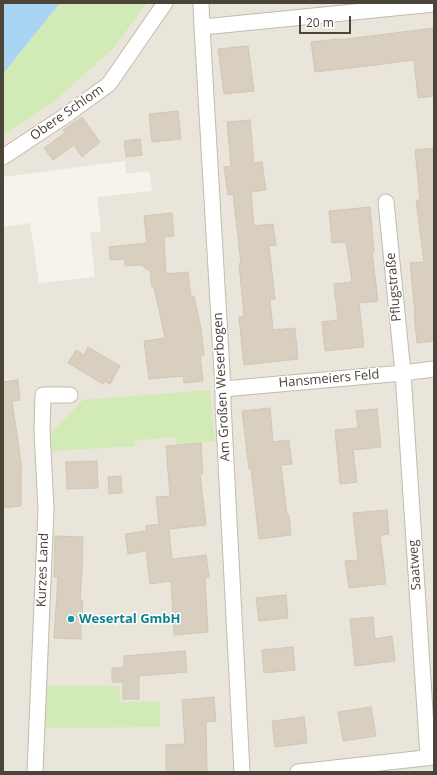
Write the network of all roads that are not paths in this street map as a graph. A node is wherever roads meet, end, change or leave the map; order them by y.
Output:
1 (165, 3) edge
2 (201, 3) edge
3 (434, 4) edge
4 (202, 27) junction
5 (3, 157) edge
6 (386, 202) dead end
7 (434, 369) edge
8 (403, 373) junction
9 (223, 389) junction
10 (70, 395) dead end
11 (431, 757) edge
12 (35, 772) edge
13 (242, 772) edge
14 (298, 772) edge

1 - 5 street, Obere Schlom
2 - 4 street, Am Großen Weserbogen
3 - 4 street
4 - 9 street, Am Großen Weserbogen
6 - 8 street, Pflugstraße
7 - 8 street, Hansmeiers Feld
8 - 9 street, Hansmeiers Feld
8 - 11 street, Saatweg
9 - 13 street, Am Großen Weserbogen
10 - 12 street, Kurzes Land
11 - 14 street

